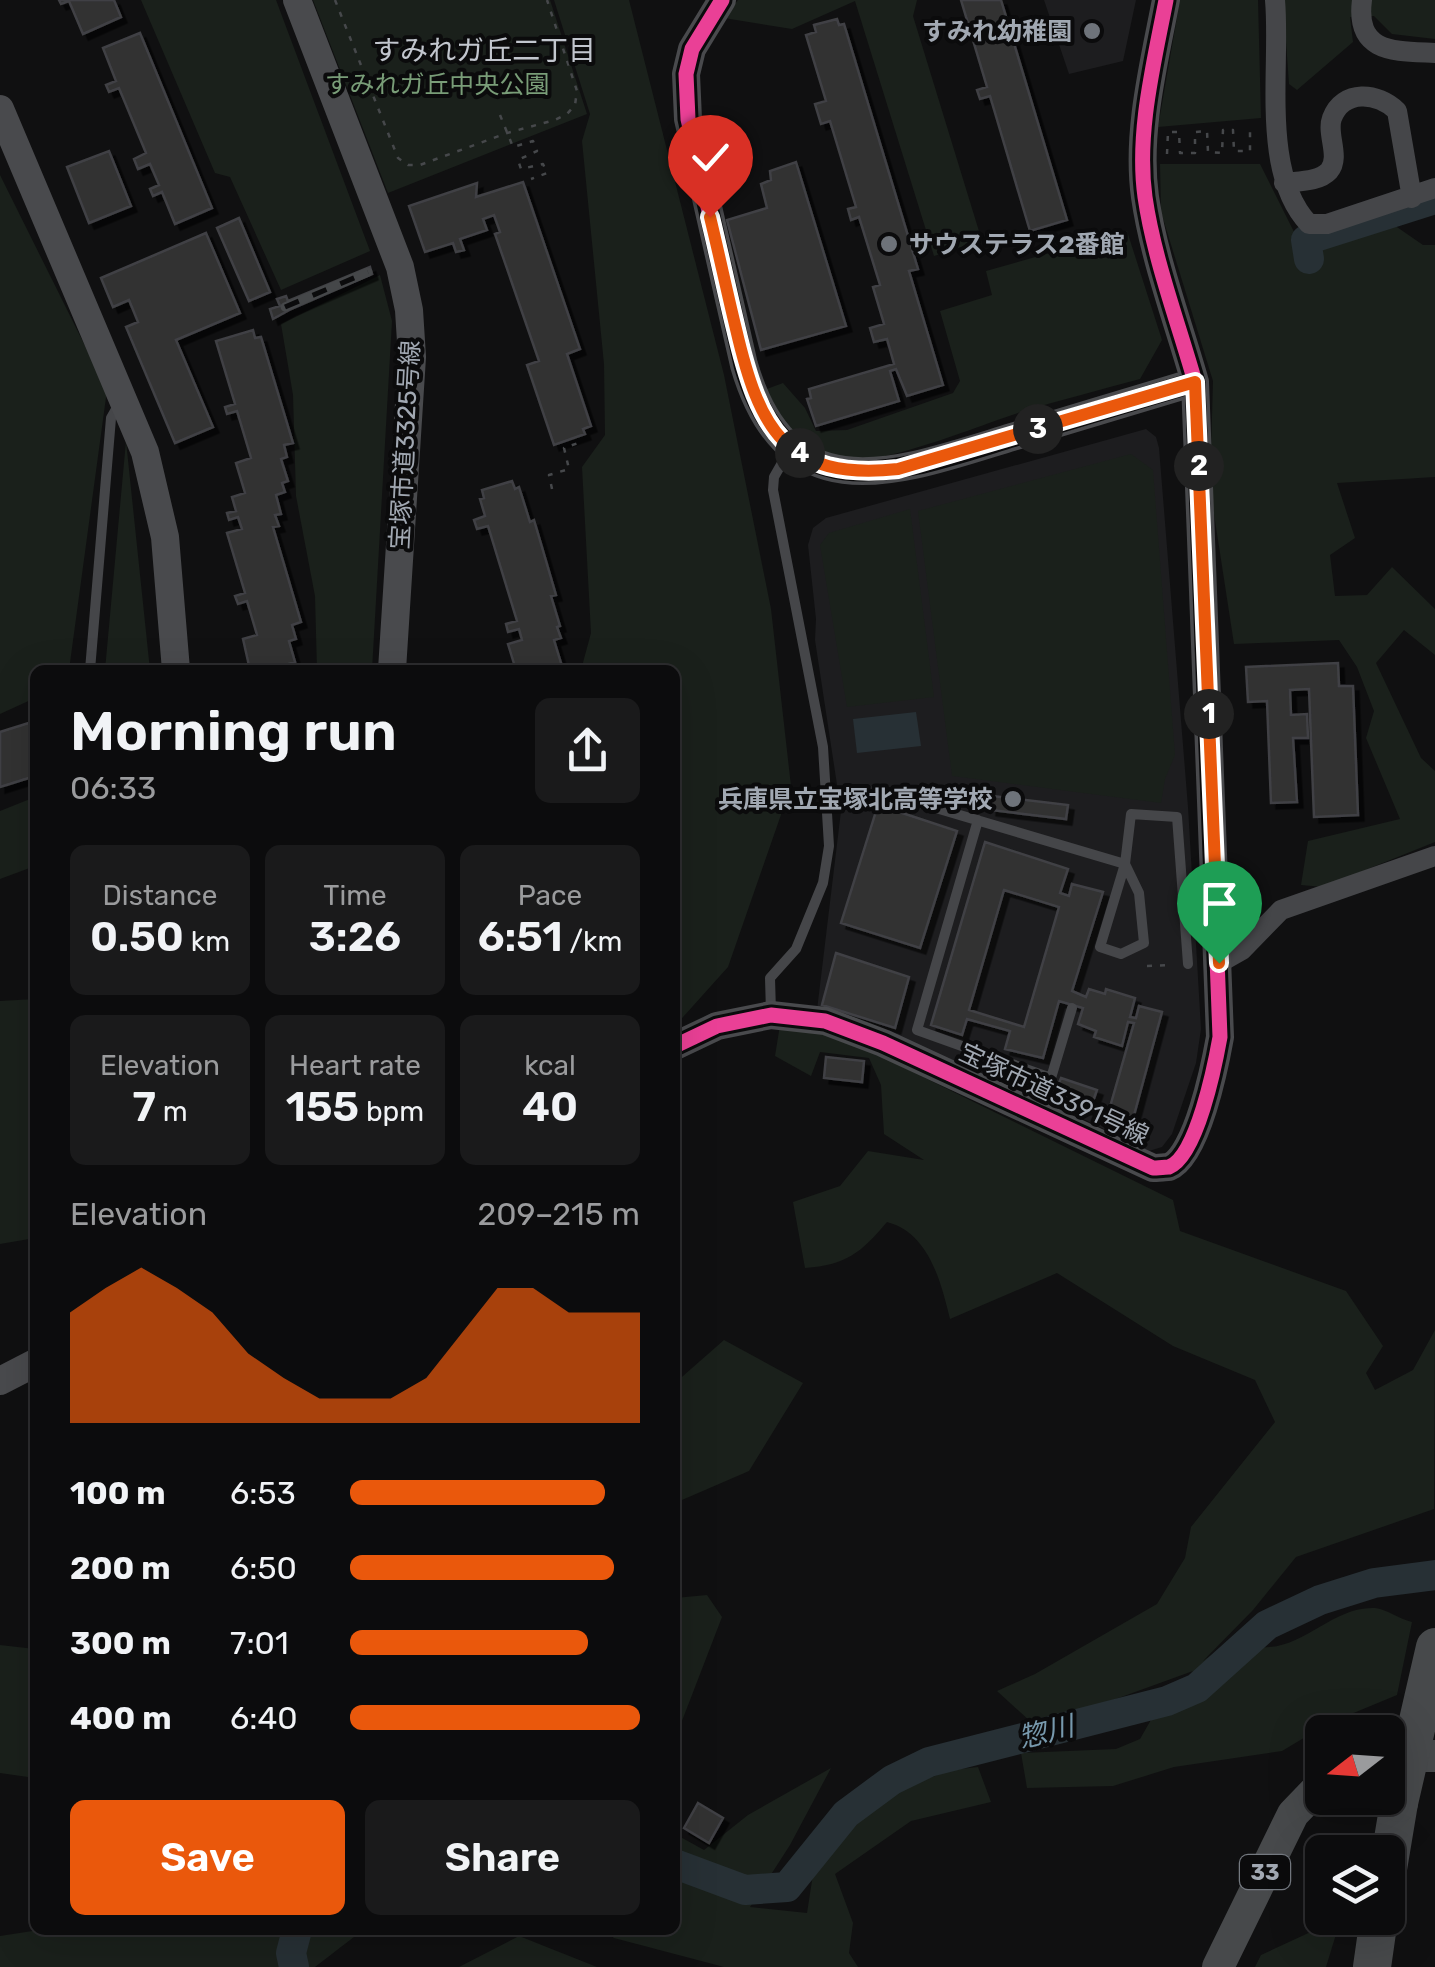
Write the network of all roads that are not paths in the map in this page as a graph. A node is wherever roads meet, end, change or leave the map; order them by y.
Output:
1 (296, 0) edge
2 (722, 0) edge
3 (1166, 0) edge
4 (1275, 0) edge
5 (1362, 0) edge
6 (1435, 54) edge
7 (0, 109) edge
8 (1284, 182) junction
9 (1435, 188) edge
10 (1412, 198) junction
11 (1195, 382) junction
12 (122, 398) junction
13 (791, 448) junction
14 (90, 665) edge
15 (175, 665) edge
16 (392, 665) edge
17 (875, 790) dead end
18 (978, 820) junction
19 (1435, 856) edge
20 (1125, 864) junction
21 (1219, 963) junction
22 (1072, 1008) dead end
23 (771, 1016) junction
24 (680, 1044) edge
25 (30, 1365) edge
26 (0, 1381) edge
27 (1435, 1647) edge
28 (1405, 1756) edge
29 (1435, 1756) edge
30 (1305, 1802) edge
31 (1394, 1835) edge
32 (1377, 1935) edge
33 (1218, 1967) edge
34 (1372, 1967) edge

1 - 16 street, 宝塚市道3325号線
2 - 13 street
3 - 11 street
4 - 8 street
5 - 6 street
7 - 12 street
8 - 10 street
8 - 10 street
9 - 10 street
11 - 13 street
11 - 21 street, 宝塚市道3391号線
12 - 14 lane
12 - 15 street
13 - 23 lane
17 - 18 lane
18 - 20 lane
18 - 22 lane
19 - 21 street
20 - 20 lane
20 - 21 lane
21 - 23 street, 宝塚市道3391号線
23 - 24 street, 宝塚市道3391号線
25 - 26 street
27 - 31 highway, bridge
28 - 29 main road
30 - 33 main road, 33
32 - 34 highway

